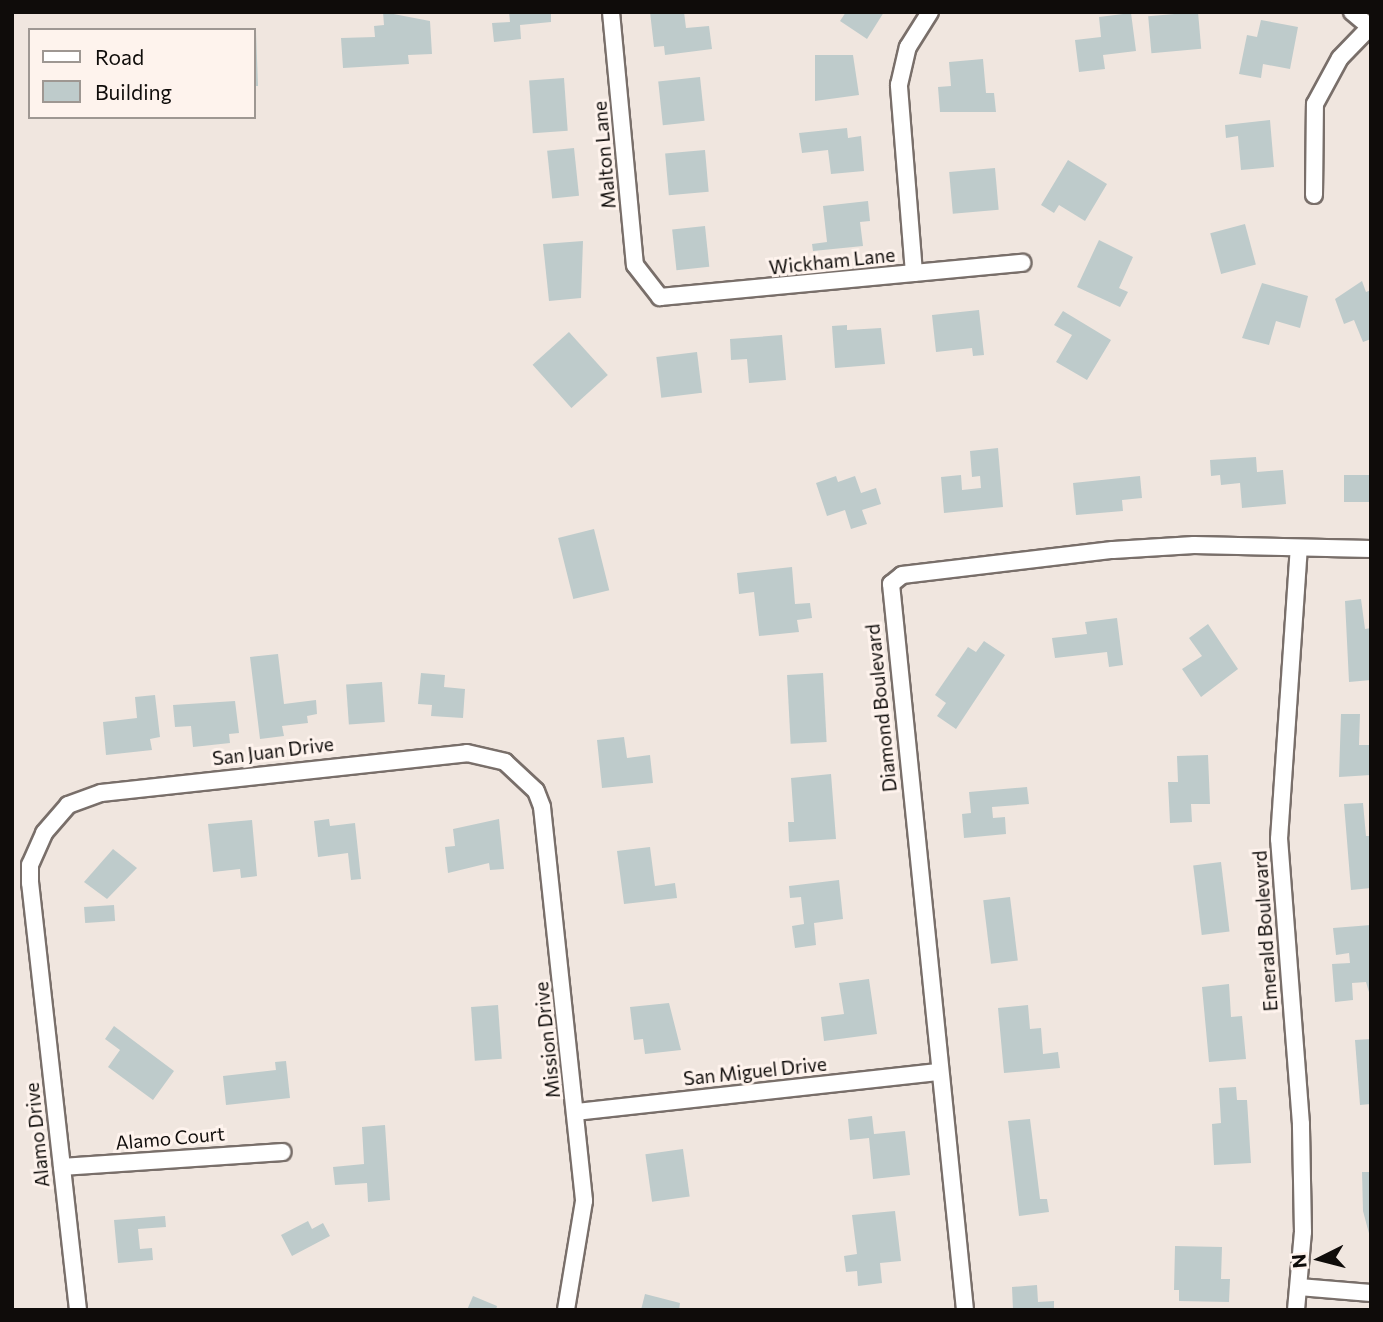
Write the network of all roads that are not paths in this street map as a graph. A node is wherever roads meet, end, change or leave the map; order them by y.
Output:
1 (611, 12) edge
2 (930, 12) edge
3 (1352, 12) edge
4 (1370, 27) edge
5 (1314, 195) dead end
6 (1022, 263) dead end
7 (914, 273) junction
8 (649, 289) joint
9 (1299, 549) junction
10 (1371, 549) edge
11 (518, 772) joint
12 (44, 833) joint
13 (939, 1072) junction
14 (576, 1112) junction
15 (282, 1152) dead end
16 (62, 1167) junction
17 (1299, 1287) junction
18 (1371, 1293) edge
19 (78, 1310) edge
20 (566, 1310) edge
21 (965, 1310) edge
22 (1296, 1310) edge

1 - 8 street, Malton Lane
2 - 7 street
3 - 4 street
4 - 5 street
6 - 7 street, Wickham Lane
7 - 8 street, Wickham Lane
9 - 10 street, Diamond Boulevard
9 - 13 street, Diamond Boulevard
9 - 17 street, Emerald Boulevard
11 - 12 street, San Juan Drive
11 - 14 street, Mission Drive
12 - 16 street, Alamo Drive
13 - 14 street, San Miguel Drive
13 - 21 street, Diamond Boulevard
14 - 20 street, Mission Drive
15 - 16 street, Alamo Court
16 - 19 street, Alamo Drive
17 - 18 street
17 - 22 street, Emerald Boulevard

